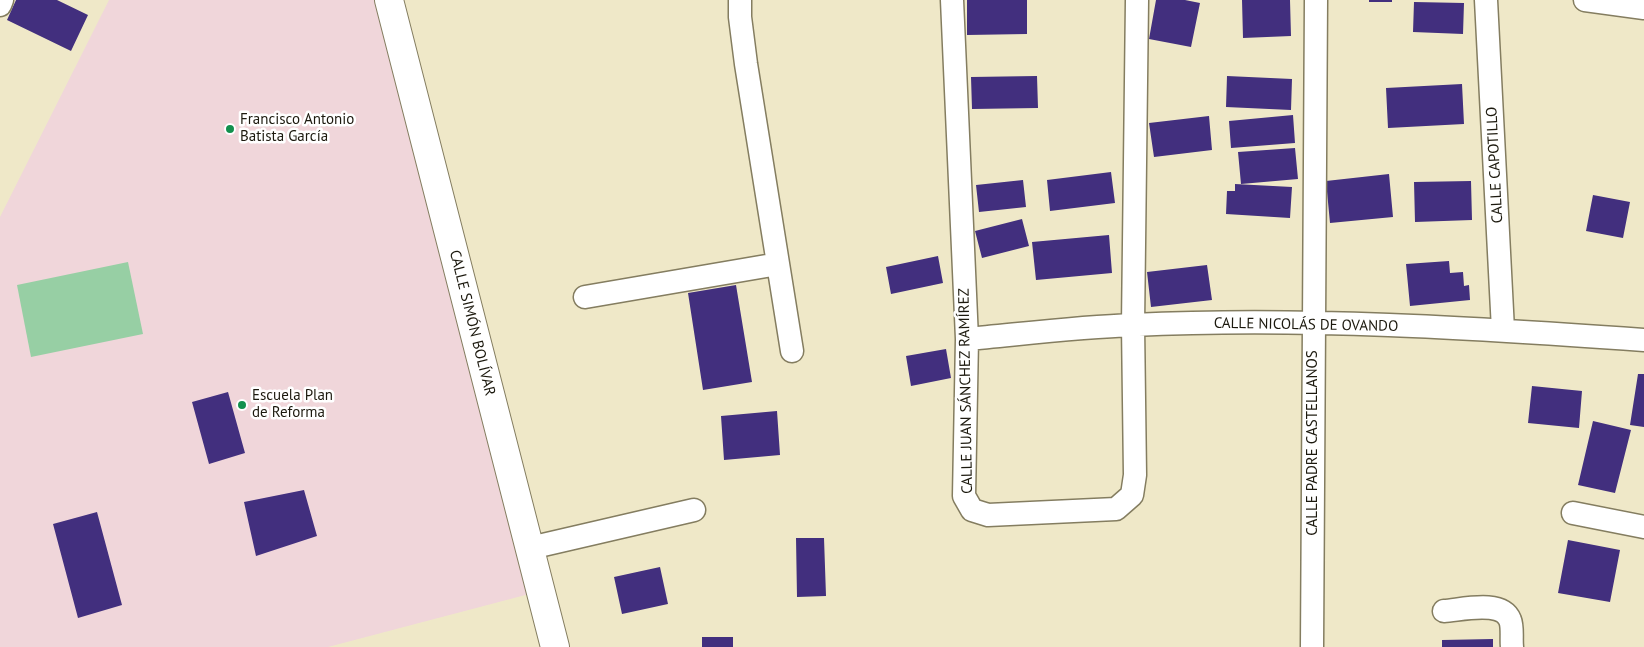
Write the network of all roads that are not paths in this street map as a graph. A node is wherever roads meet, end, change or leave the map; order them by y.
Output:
1 (2, 0) edge
2 (389, 0) edge
3 (740, 0) edge
4 (952, 0) edge
5 (1137, 0) edge
6 (1316, 0) edge
7 (1486, 0) edge
8 (1585, 0) edge
9 (0, 5) edge
10 (1644, 8) edge
11 (778, 264) junction
12 (585, 296) dead end
13 (1314, 322) junction
14 (1133, 325) junction
15 (1503, 330) junction
16 (967, 339) junction
17 (1644, 340) edge
18 (792, 351) dead end
19 (694, 510) dead end
20 (1573, 513) dead end
21 (1644, 527) edge
22 (530, 548) junction
23 (1444, 611) dead end
24 (555, 647) edge
25 (1312, 647) edge
26 (1512, 647) edge

1 - 9 street
2 - 22 street, CALLE SIMÓN BOLÍVAR
3 - 11 street
4 - 16 street, CALLE JUAN SÁNCHEZ RAMÍREZ
5 - 14 street, CALLE JUAN SÁNCHEZ RAMÍREZ
6 - 13 street, CALLE PADRE CASTELLANOS
7 - 15 street, CALLE CAPOTILLO
8 - 10 street
11 - 12 street
11 - 18 street
13 - 14 street, CALLE NICOLÁS DE OVANDO
13 - 15 street, CALLE NICOLÁS DE OVANDO
13 - 25 street, CALLE PADRE CASTELLANOS
14 - 16 street, CALLE NICOLÁS DE OVANDO
14 - 16 street, CALLE JUAN SÁNCHEZ RAMÍREZ
15 - 17 street, CALLE NICOLÁS DE OVANDO
19 - 22 street
20 - 21 street
22 - 24 street, CALLE SIMÓN BOLÍVAR
23 - 26 street

